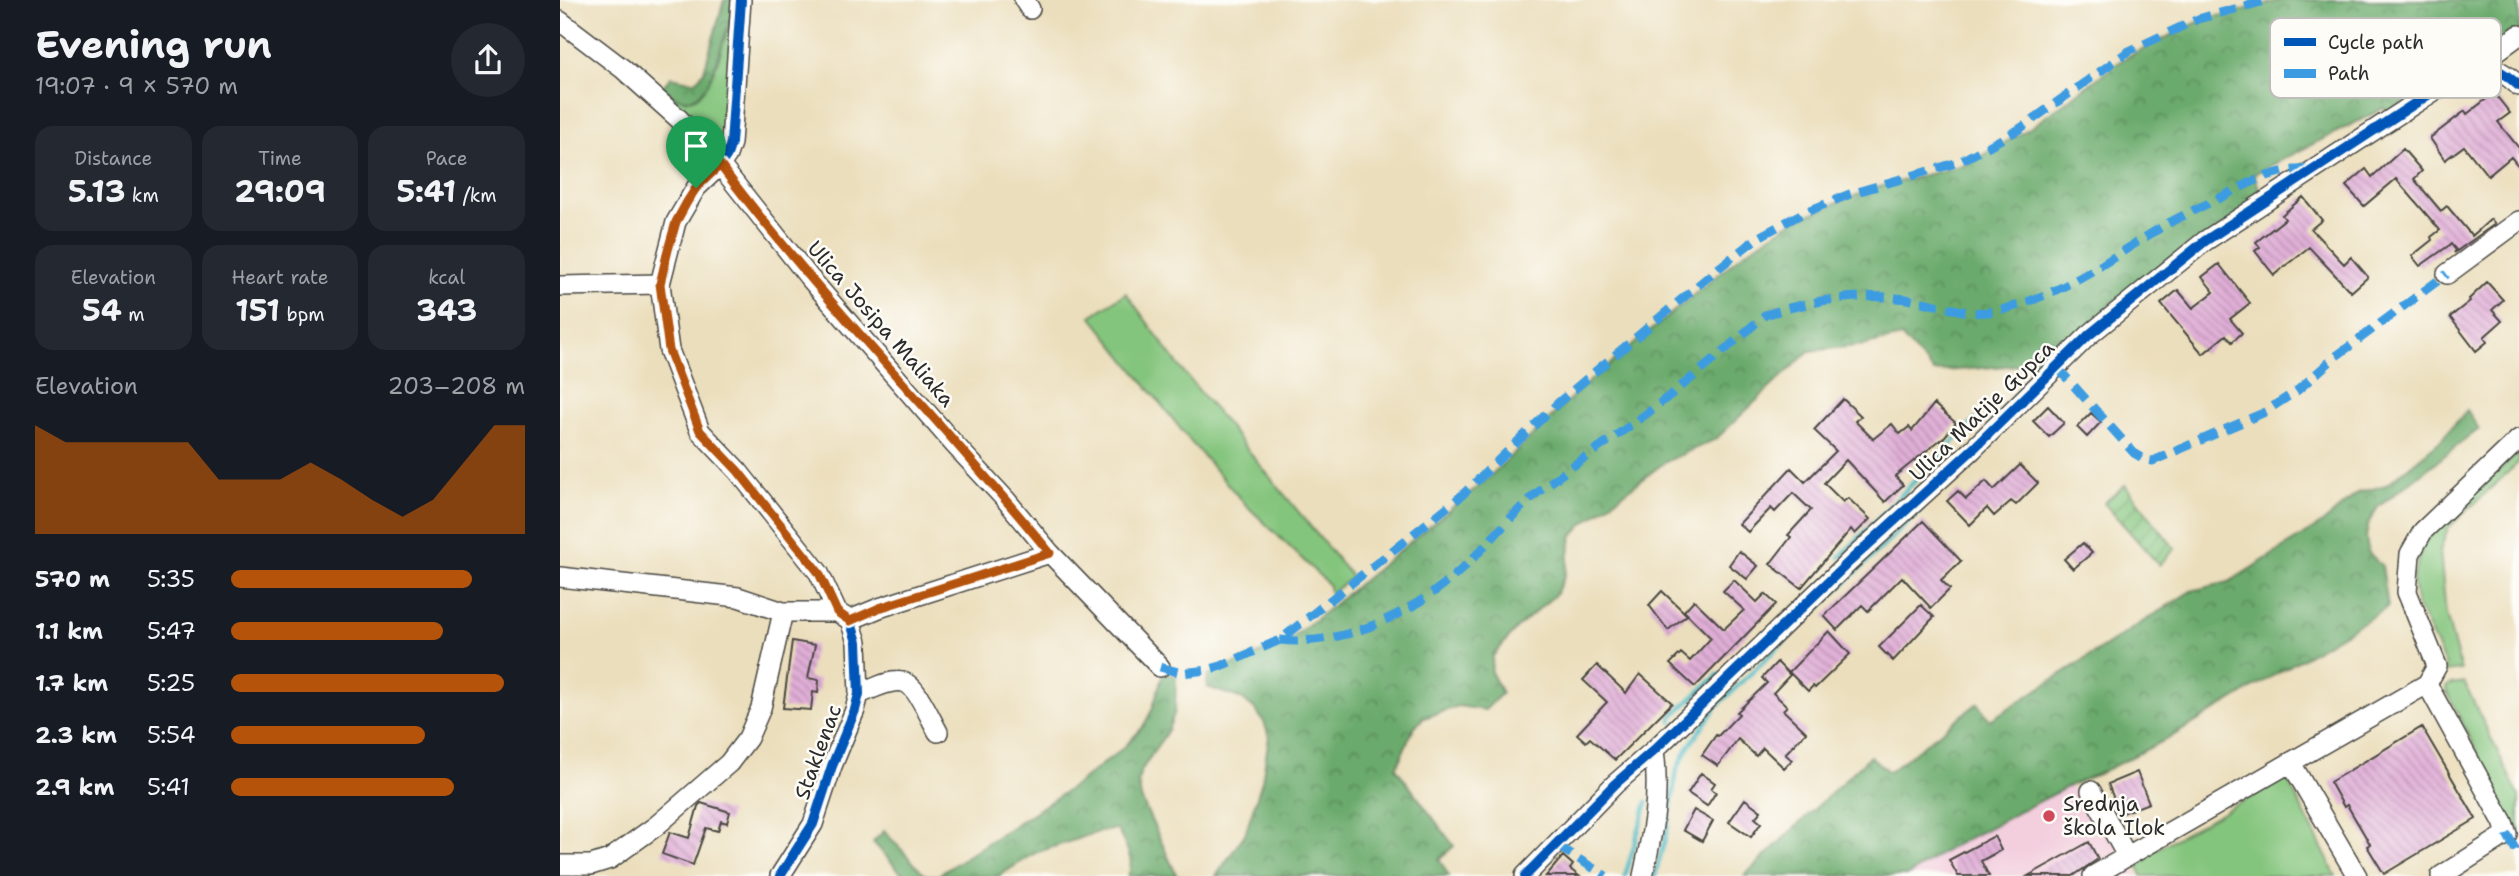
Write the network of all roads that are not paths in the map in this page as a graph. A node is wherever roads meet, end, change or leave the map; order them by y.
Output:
1 (741, 0) edge
2 (560, 20) edge
3 (2519, 36) edge
4 (2501, 48) edge
5 (2501, 72) edge
6 (2519, 86) edge
7 (2420, 98) edge
8 (720, 165) junction
9 (2519, 222) edge
10 (2447, 275) dead end
11 (660, 284) junction
12 (560, 286) edge
13 (2519, 439) edge
14 (1050, 553) junction
15 (560, 576) edge
16 (783, 612) junction
17 (843, 617) junction
18 (1160, 667) dead end
19 (2427, 684) junction
20 (859, 694) junction
21 (938, 732) dead end
22 (1654, 750) junction
23 (2291, 763) junction
24 (2091, 791) dead end
25 (2127, 856) junction
26 (560, 865) edge
27 (607, 868) edge
28 (780, 876) edge
29 (1525, 876) edge
30 (1643, 876) edge
31 (2093, 876) edge
32 (2357, 876) edge
33 (2441, 876) edge

1 - 8 street
2 - 8 street, Ulica Josipa Maliaka
3 - 4 street, Ulica Matije Gupca
5 - 6 street
7 - 22 street, Ulica Matije Gupca
8 - 11 street, Staklenac
8 - 14 street, Ulica Josipa Maliaka
9 - 10 street
11 - 12 street
11 - 17 street, Staklenac
13 - 19 street
14 - 17 street
14 - 18 street, Ulica Josipa Maliaka
15 - 16 street
16 - 17 street
16 - 27 street
17 - 20 street, Staklenac
19 - 23 street
19 - 33 street
20 - 21 street
20 - 28 street, Staklenac
22 - 29 street, Ulica Matije Gupca
22 - 30 street
23 - 25 street
23 - 32 street
24 - 25 street
25 - 31 street
26 - 27 street

